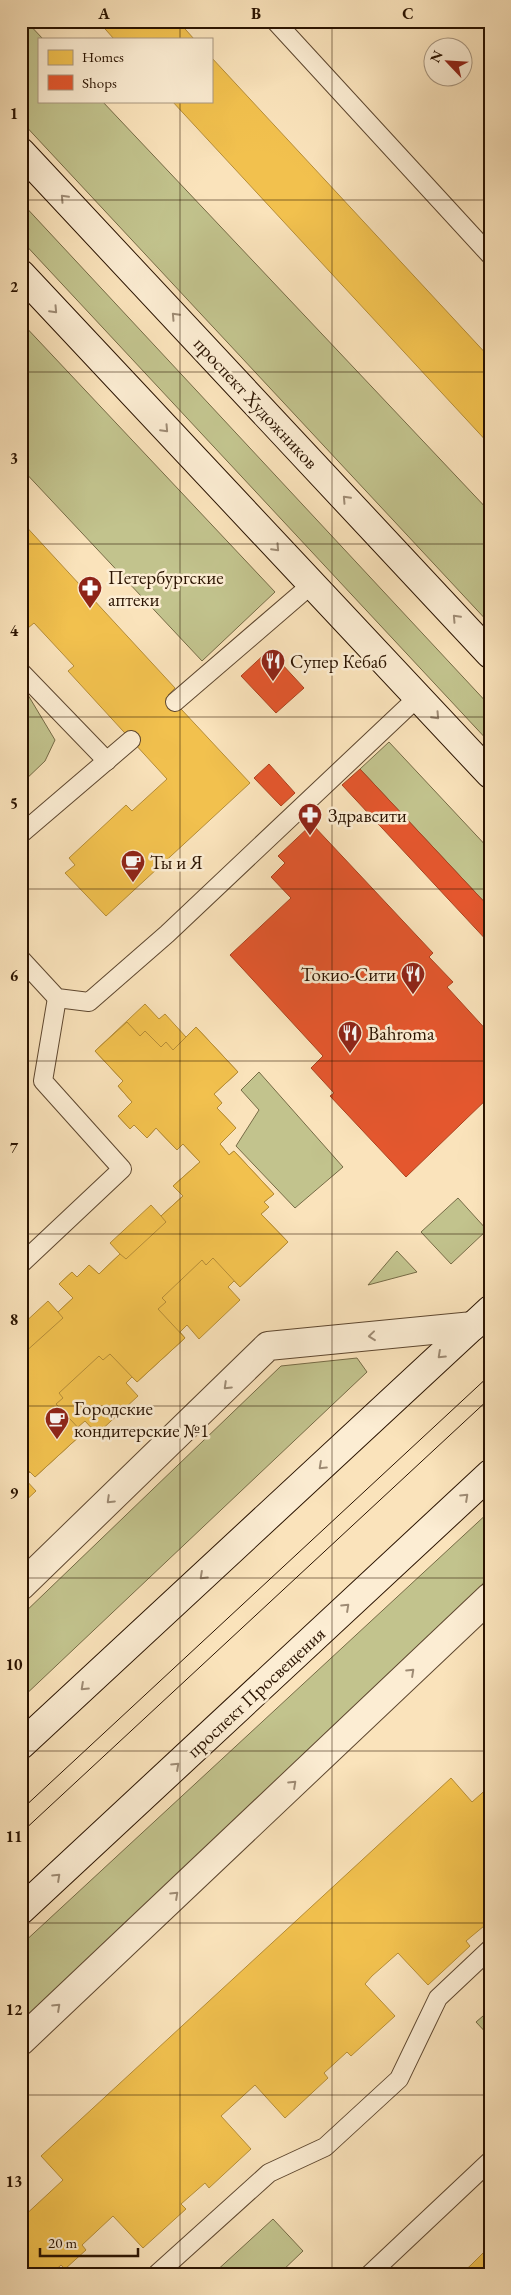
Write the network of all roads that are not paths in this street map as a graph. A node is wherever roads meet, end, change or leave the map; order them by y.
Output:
1 (275, 21) edge
2 (21, 152) edge
3 (490, 255) edge
4 (21, 274) edge
5 (311, 585) junction
6 (490, 654) edge
7 (21, 672) edge
8 (418, 697) junction
9 (176, 702) dead end
10 (131, 740) dead end
11 (107, 761) junction
12 (490, 774) edge
13 (21, 834) edge
14 (21, 959) edge
15 (57, 998) junction
16 (21, 1264) edge
17 (481, 1318) edge
18 (490, 1474) edge
19 (21, 1586) edge
20 (490, 1597) edge
21 (21, 1745) edge
22 (21, 1910) edge
23 (490, 1949) edge
24 (21, 2041) edge
25 (490, 2161) edge
26 (158, 2274) edge
27 (370, 2274) edge

1 - 3 lane
6 -> 2 street, проспект Художников
4 -> 5 street
5 - 8 street
5 - 9 lane
7 - 11 lane
8 -> 12 street
8 - 15 lane
10 - 11 lane
11 - 13 lane
14 - 15 lane
15 - 16 lane
17 -> 19 street
17 -> 21 street
22 -> 18 street, проспект Просвещения
24 -> 20 street
23 - 26 lane
25 - 27 lane

